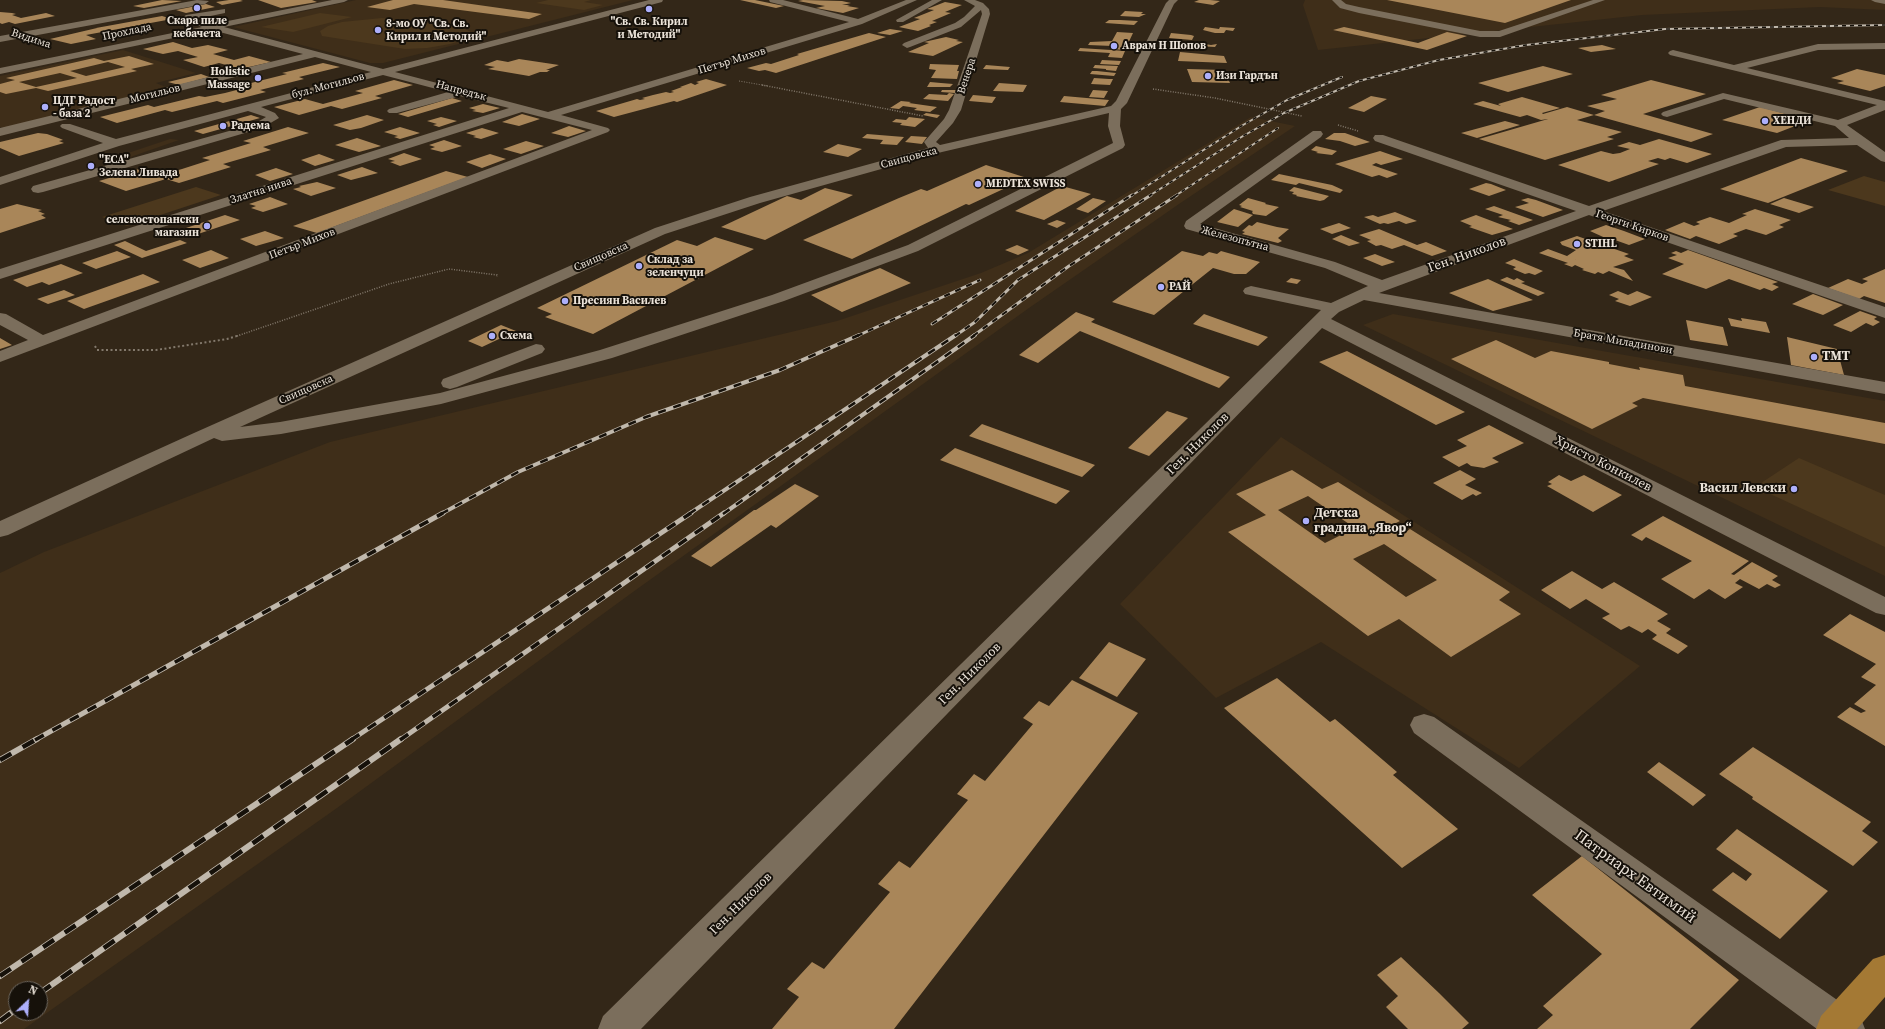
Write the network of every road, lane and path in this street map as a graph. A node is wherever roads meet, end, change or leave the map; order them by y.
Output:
1 (212, 0) edge
2 (344, 0) edge
3 (659, 0) edge
4 (773, 0) edge
5 (913, 0) edge
6 (938, 0) edge
7 (968, 0) edge
8 (1174, 0) edge
9 (1336, 0) edge
10 (1601, 0) edge
11 (1875, 0) edge
12 (1885, 1) edge
13 (980, 5) junction
14 (258, 8) dead end
15 (222, 11) dead end
16 (277, 14) junction
17 (859, 22) junction
18 (894, 22) dead end
19 (874, 25) dead end
20 (212, 27) junction
21 (107, 38) dead end
22 (0, 40) edge
23 (129, 44) junction
24 (907, 45) dead end
25 (1885, 46) edge
26 (0, 48) edge
27 (34, 52) dead end
28 (1673, 53) dead end
29 (318, 54) junction
30 (56, 59) junction
31 (757, 63) dead end
32 (1732, 68) junction
33 (0, 71) edge
34 (385, 71) junction
35 (697, 71) junction
36 (217, 79) joint
37 (1129, 87) junction
38 (461, 92) junction
39 (1885, 105) edge
40 (249, 107) junction
41 (522, 108) junction
42 (1115, 108) junction
43 (393, 111) dead end
44 (1667, 114) dead end
45 (549, 115) junction
46 (1305, 117) dead end
47 (949, 121) junction
48 (1839, 124) junction
49 (1338, 125) dead end
50 (66, 126) dead end
51 (604, 130) joint
52 (0, 132) edge
53 (1404, 133) dead end
54 (1317, 134) dead end
55 (1379, 138) junction
56 (1860, 141) junction
57 (115, 143) junction
58 (1885, 144) edge
59 (939, 149) junction
60 (1885, 158) edge
61 (0, 181) edge
62 (38, 189) dead end
63 (1588, 211) junction
64 (0, 274) edge
65 (1382, 286) junction
66 (1251, 291) dead end
67 (1362, 295) junction
68 (496, 305) junction
69 (1885, 313) edge
70 (1327, 315) junction
71 (2, 321) edge
72 (82, 326) junction
73 (42, 341) junction
74 (536, 350) dead end
75 (0, 357) edge
76 (1885, 388) edge
77 (281, 428) junction
78 (200, 437) junction
79 (0, 530) edge
80 (1885, 607) edge
81 (1424, 725) dead end
82 (1885, 971) edge
83 (1840, 1027) edge
84 (616, 1029) edge

1 - 22 street, Прохлада
2 - 16 street, Прохлада
3 - 34 street, бул. Могильов
4 - 17 street
5 - 17 street, Петър Михов
6 - 18 street
7 - 13 street
8 - 37 street
9 - 10 street
11 - 12 street
13 - 24 street
13 - 47 street, Венера
14 - 16 street
15 - 20 street, Напредък
16 - 20 street, Прохлада
17 - 19 street
17 - 35 street, Петър Михов
20 - 23 street, Прохлада
20 - 29 street, Напредък
21 - 23 street
22 - 26 street, Видима
23 - 30 street, Прохлада
25 - 32 street
27 - 30 street, Видима
28 - 32 street
29 - 34 street, Напредък
29 - 36 street, Напредък
30 - 33 street, Прохлада
31 - 35 street
32 - 39 street
34 - 38 street, Напредък
34 - 40 street, бул. Могильов
35 - 45 street, Петър Михов
35 - 47 path
36 - 52 street, Могильов
37 - 42 street
37 - 46 path
38 - 41 street, Напредък
38 - 43 street
39 - 48 street
40 - 57 street, бул. Могильов
40 - 62 street
41 - 45 street, Напредък
41 - 64 street, Златна нива
42 - 59 street, Свищовска
42 - 77 street
44 - 48 street
45 - 51 street, Напредък
47 - 59 street, Венера
48 - 56 street
49 - 55 path
50 - 57 street
51 - 72 street, Петър Михов
53 - 55 street
54 - 65 street, Железопътна
55 - 63 street, Георги Кирков
56 - 58 street, Ген. Николов
56 - 60 street
56 - 63 street, Ген. Николов
57 - 61 street, бул. Могильов
59 - 68 street, Свищовска
63 - 65 street, Ген. Николов
63 - 69 street, Георги Кирков
65 - 67 street, Ген. Николов
66 - 70 street, Христо Конкилев
67 - 70 street, Ген. Николов
67 - 76 street, Братя Миладинови
68 - 72 path
68 - 78 street, Свищовска
70 - 80 street, Христо Конкилев
70 - 84 street, Ген. Николов
71 - 73 street
72 - 73 street, Петър Михов
73 - 75 street, Петър Михов
74 - 77 street
77 - 78 street
78 - 79 street, Свищовска
81 - 83 street, Патриарх Евтимий
82 - 83 main road

